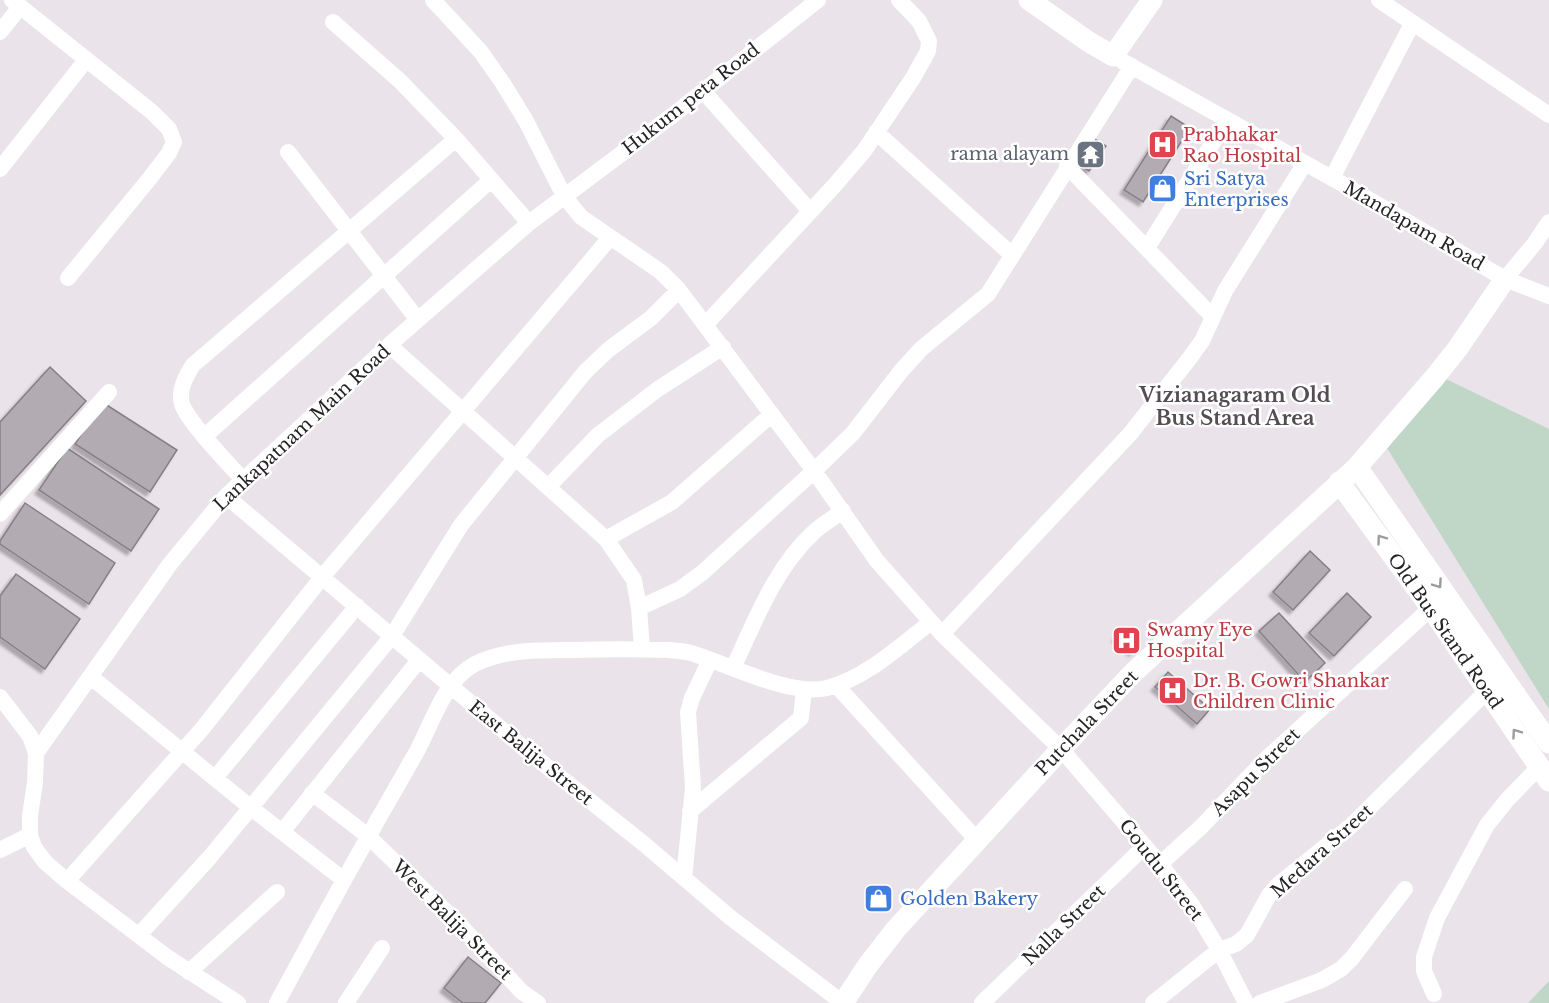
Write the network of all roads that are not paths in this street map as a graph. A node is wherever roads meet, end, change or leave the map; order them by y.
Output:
1 (432, 0) edge
2 (818, 0) edge
3 (898, 0) edge
4 (1029, 0) edge
5 (1152, 0) edge
6 (1379, 0) edge
7 (16, 3) edge
8 (333, 22) dead end
9 (1413, 24) junction
10 (0, 32) edge
11 (1113, 56) junction
12 (86, 60) junction
13 (1132, 66) junction
14 (704, 91) junction
15 (1549, 115) edge
16 (1227, 120) junction
17 (876, 132) junction
18 (456, 139) junction
19 (288, 152) dead end
20 (1305, 163) junction
21 (1067, 166) junction
22 (0, 169) edge
23 (1332, 178) junction
24 (491, 180) junction
25 (564, 196) junction
26 (810, 212) junction
27 (1549, 222) edge
28 (529, 223) junction
29 (349, 231) junction
30 (609, 238) junction
31 (1147, 249) junction
32 (1012, 255) junction
33 (383, 276) junction
34 (68, 278) dead end
35 (1505, 279) junction
36 (679, 290) junction
37 (1549, 296) edge
38 (1212, 316) junction
39 (418, 320) junction
40 (706, 324) junction
41 (389, 345) junction
42 (723, 347) junction
43 (110, 392) dead end
44 (463, 410) junction
45 (772, 414) junction
46 (206, 436) junction
47 (515, 457) junction
48 (1357, 467) junction
49 (814, 471) junction
50 (243, 480) junction
51 (1339, 482) junction
52 (549, 487) junction
53 (226, 496) junction
54 (843, 512) junction
55 (0, 514) edge
56 (606, 539) junction
57 (323, 576) junction
58 (357, 606) junction
59 (639, 608) junction
60 (1431, 608) junction
61 (937, 628) junction
62 (392, 636) junction
63 (642, 649) junction
64 (419, 660) junction
65 (710, 660) junction
66 (733, 668) junction
67 (91, 676) junction
68 (836, 685) junction
69 (450, 687) junction
70 (804, 689) junction
71 (1487, 691) junction
72 (0, 697) edge
73 (1549, 743) edge
74 (1061, 749) junction
75 (183, 751) junction
76 (36, 753) junction
77 (1544, 774) edge
78 (215, 777) junction
79 (312, 793) junction
80 (250, 807) junction
81 (690, 812) junction
82 (282, 832) junction
83 (30, 835) junction
84 (368, 836) junction
85 (977, 840) junction
86 (1145, 846) junction
87 (0, 850) edge
88 (1160, 864) junction
89 (684, 878) junction
90 (344, 880) junction
91 (67, 881) junction
92 (1405, 890) dead end
93 (277, 892) dead end
94 (139, 935) junction
95 (382, 948) dead end
96 (1219, 950) junction
97 (189, 972) junction
98 (1434, 994) dead end
99 (517, 998) edge
100 (238, 1003) edge
101 (277, 1003) edge
102 (346, 1003) edge
103 (538, 1003) edge
104 (843, 1003) edge
105 (982, 1003) edge
106 (1154, 1003) edge
107 (1246, 1003) edge
108 (1260, 1003) edge

1 - 25 street, Goudu Street
2 - 14 street, Hukum peta Road
3 - 17 street
4 - 11 main road
5 - 11 main road
6 - 9 street
7 - 10 street
7 - 12 street
8 - 18 street
9 - 15 street
9 - 23 street
11 - 13 street, Mandapam Road
12 - 22 street
12 - 34 street
13 - 16 street, Mandapam Road
13 - 21 street
14 - 25 street, Hukum peta Road
14 - 26 street
16 - 20 street, Mandapam Road
16 - 31 street
17 - 26 street
17 - 32 street
18 - 24 street
18 - 29 street
19 - 29 street
20 - 23 street, Mandapam Road
20 - 38 street
21 - 31 street
21 - 32 street
23 - 35 street, Mandapam Road
24 - 28 street
24 - 33 street
25 - 28 street, Lankapatnam Main Road
25 - 30 street, Goudu Street
26 - 40 street
27 - 35 street
28 - 39 street, Lankapatnam Main Road
29 - 33 street
29 - 46 street
30 - 36 street, Goudu Street
30 - 44 street
31 - 38 street
32 - 49 street
33 - 39 street
33 - 46 street
35 - 37 street
35 - 48 main road, Mandapam Road
36 - 40 street, Goudu Street
36 - 47 street
38 - 61 street
39 - 41 street, Lankapatnam Main Road
40 - 42 street, Goudu Street
41 - 44 street
41 - 50 street, Lankapatnam Main Road
42 - 45 street, Goudu Street
42 - 52 street
43 - 55 street
44 - 47 street
44 - 57 street
45 - 49 street, Goudu Street
45 - 56 street
46 - 50 street
47 - 52 street
47 - 62 street
48 - 51 main road, Putchala Street
48 -> 73 main road, Old Bus Stand Road
49 - 54 street, Goudu Street
49 - 59 street
50 - 53 street, Lankapatnam Main Road
60 -> 51 main road, Old Bus Stand Road
51 - 74 main road, Putchala Street
52 - 56 street
53 - 57 street, East Balija Street
53 - 67 street, Lankapatnam Main Road
54 - 61 street, Goudu Street
54 - 66 street
56 - 59 street
57 - 58 street, East Balija Street
57 - 75 street
58 - 62 street, East Balija Street
58 - 78 street
59 - 63 street
60 - 71 main road, Old Bus Stand Road
60 - 88 street, Asapu Street
61 - 68 street
61 - 74 street, Goudu Street
62 - 64 street, East Balija Street
62 - 80 street
63 - 65 street
63 - 69 street
64 - 69 street, East Balija Street
64 - 79 street
65 - 66 street
65 - 81 street
66 - 70 street
67 - 75 street
67 - 76 street, Lankapatnam Main Road
68 - 70 street
68 - 85 street
69 - 84 street
69 - 89 street, East Balija Street
70 - 81 street
77 -> 71 main road, Old Bus Stand Road
71 - 96 street, Medara Street
72 - 76 street
74 - 85 main road, Putchala Street
74 - 86 street, Goudu Street
75 - 78 street
75 - 91 street
76 - 83 street
77 - 98 street
78 - 80 street
79 - 82 street
79 - 84 street, West Balija Street
80 - 82 street
80 - 94 street
81 - 89 street
82 - 90 street
83 - 87 street
83 - 91 street
84 - 90 street
84 - 99 street, West Balija Street
85 - 104 main road, Putchala Street
86 - 88 street, Goudu Street
86 - 105 street, Nalla Street
88 - 96 street, Goudu Street
89 - 104 street, East Balija Street
90 - 101 street
91 - 94 street
92 - 108 street
93 - 97 street
94 - 97 street
95 - 102 street
96 - 106 street, Medara Street
96 - 107 street, Goudu Street
97 - 100 street
99 - 103 street, West Balija Street

